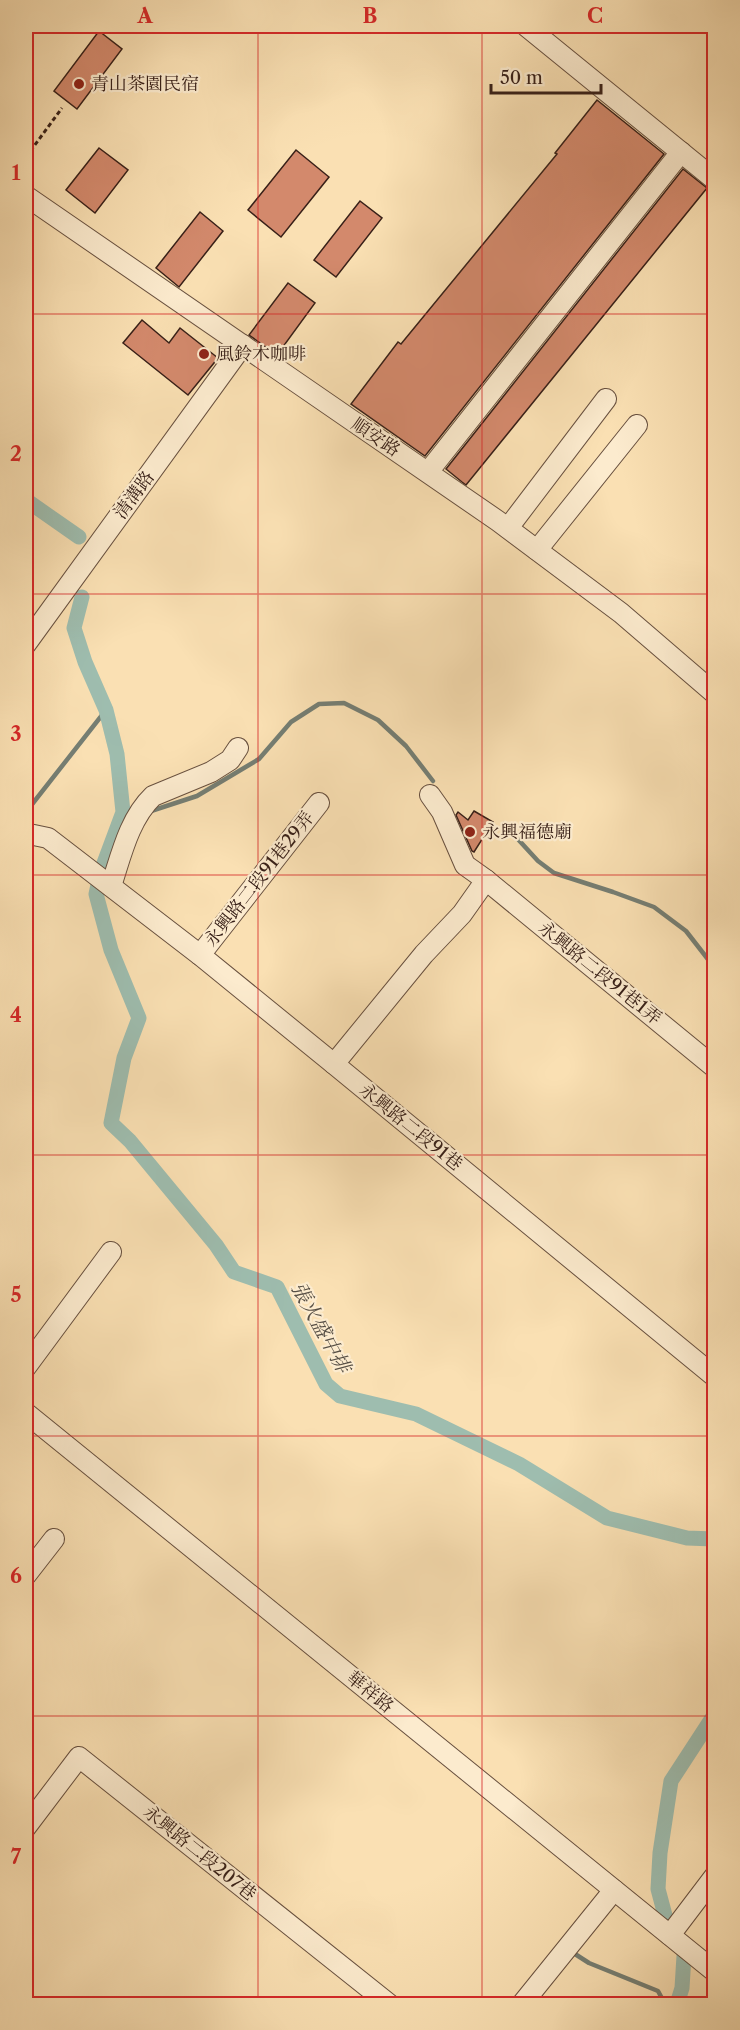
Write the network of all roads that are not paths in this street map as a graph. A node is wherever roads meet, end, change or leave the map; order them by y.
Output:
1 (526, 26) edge
2 (681, 153) junction
3 (714, 179) edge
4 (26, 196) edge
5 (243, 345) junction
6 (606, 399) dead end
7 (637, 425) dead end
8 (428, 472) junction
9 (508, 528) junction
10 (537, 550) junction
11 (26, 644) edge
12 (714, 693) edge
13 (238, 748) dead end
14 (430, 795) dead end
15 (319, 803) dead end
16 (26, 838) edge
17 (486, 880) junction
18 (103, 881) junction
19 (200, 956) junction
20 (334, 1064) junction
21 (714, 1067) edge
22 (111, 1252) dead end
23 (26, 1367) edge
24 (714, 1376) edge
25 (26, 1413) edge
26 (54, 1539) dead end
27 (26, 1575) edge
28 (26, 1827) edge
29 (714, 1877) edge
30 (614, 1890) junction
31 (670, 1935) junction
32 (714, 1971) edge
33 (389, 2004) edge
34 (522, 2004) edge

1 - 2 street
2 - 3 street
2 - 8 street
4 - 5 street, 順安路
5 - 8 street, 順安路
5 - 11 street, 清溝路
6 - 9 street
7 - 10 street
8 - 9 street, 順安路
9 - 10 street, 順安路
10 - 12 street, 順安路
13 - 18 street
14 - 17 street, 永興路二段91巷1弄
15 - 19 street, 永興路二段91巷29弄
16 - 18 street, 永興路二段91巷
17 - 20 street
17 - 21 street, 永興路二段91巷1弄
18 - 19 street, 永興路二段91巷
19 - 20 street, 永興路二段91巷
20 - 24 street, 永興路二段91巷
22 - 23 street
25 - 30 street, 華祥路
26 - 27 street
28 - 33 street, 永興路二段207巷
29 - 31 street
30 - 31 street, 華祥路
30 - 34 street
31 - 32 street, 華祥路

